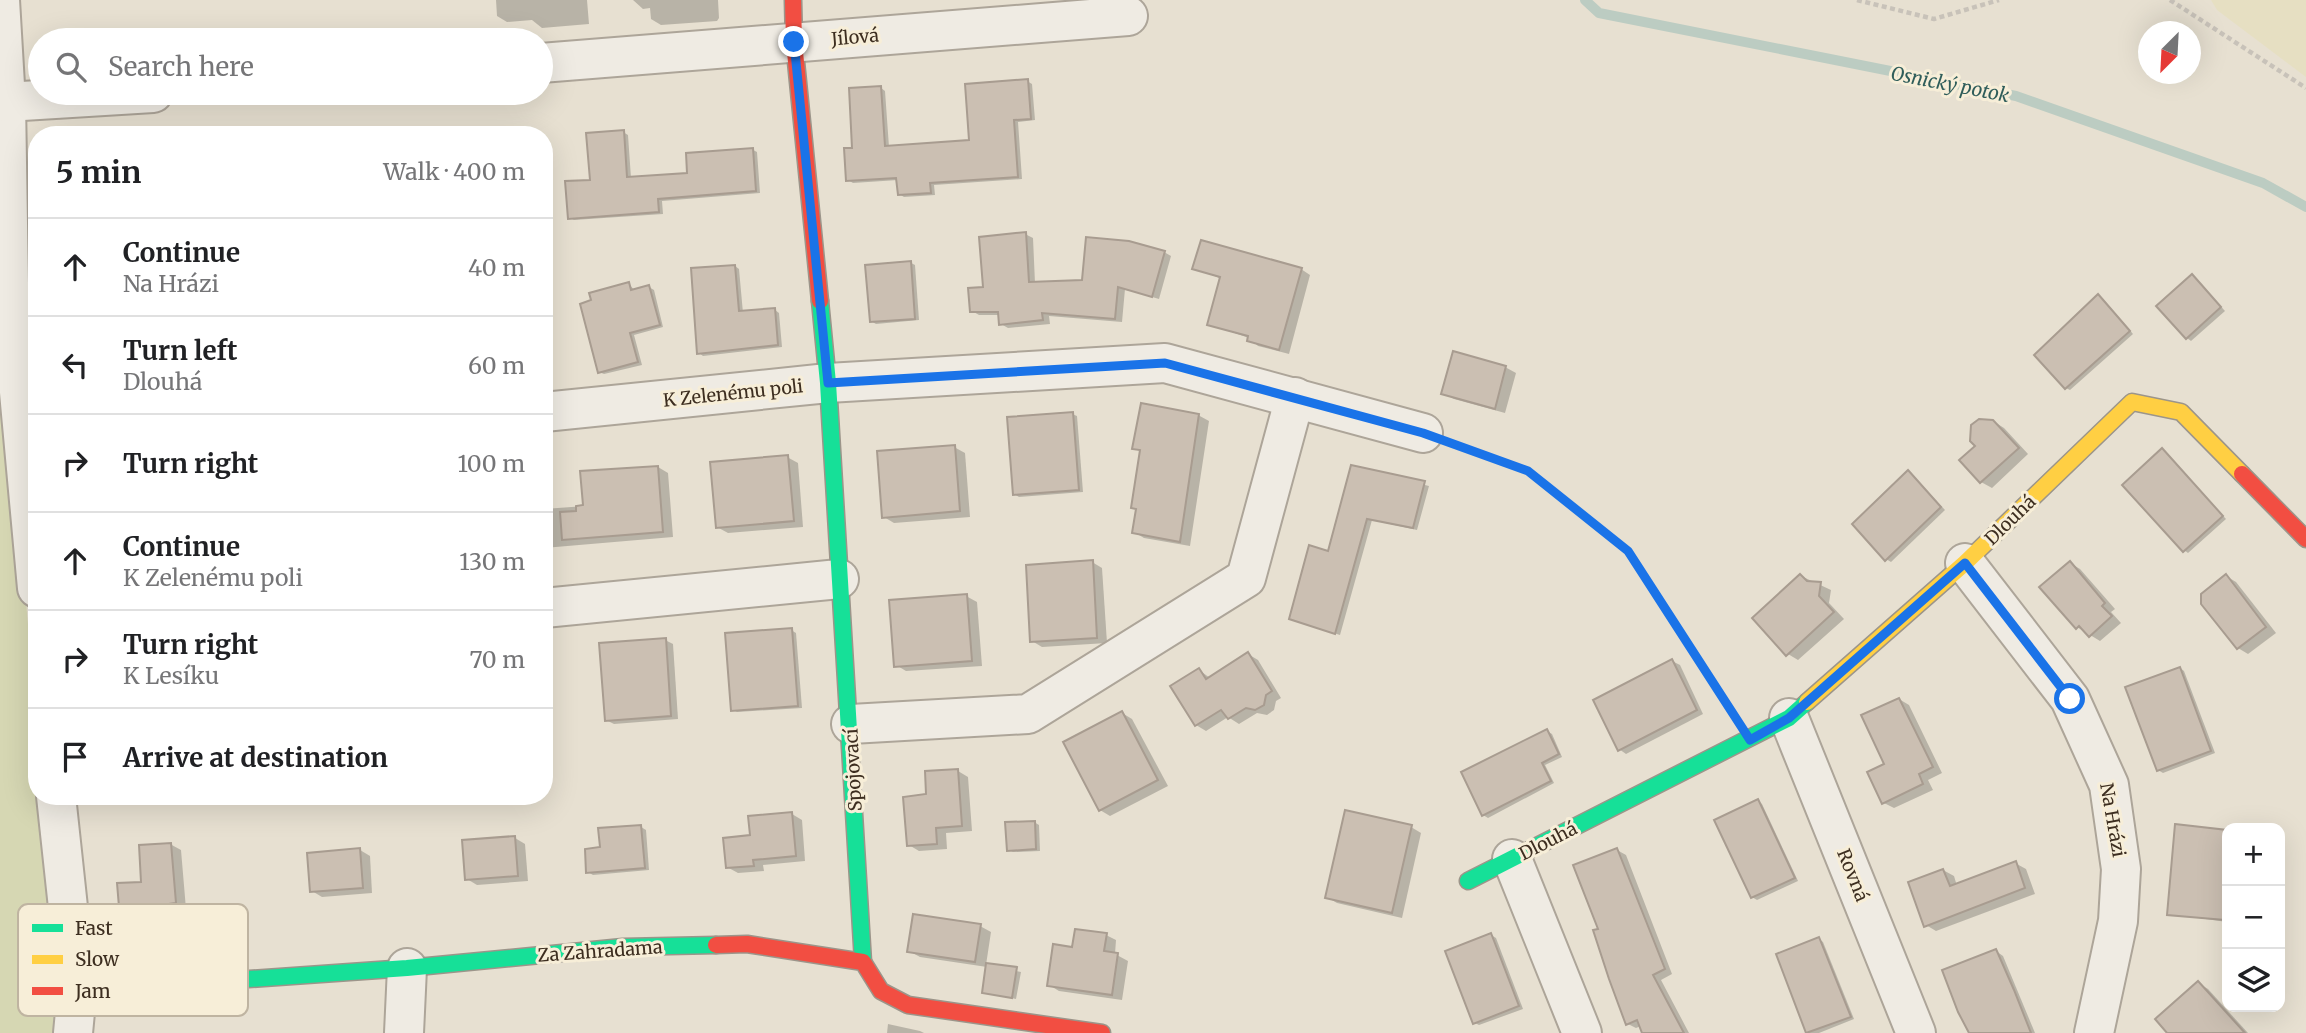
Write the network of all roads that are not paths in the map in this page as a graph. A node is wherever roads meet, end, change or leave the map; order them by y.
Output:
1 (0, 0) edge
2 (793, 0) edge
3 (1128, 16) dead end
4 (794, 42) junction
5 (553, 62) edge
6 (28, 101) edge
7 (6, 102) junction
8 (828, 383) junction
9 (1295, 397) junction
10 (553, 411) edge
11 (28, 431) edge
12 (1423, 433) road end
13 (2306, 539) edge
14 (1965, 563) junction
15 (839, 579) junction
16 (553, 607) edge
17 (1789, 718) junction
18 (851, 724) junction
19 (57, 805) edge
20 (1512, 859) junction
21 (1468, 881) dead end
22 (68, 904) edge
23 (863, 962) junction
24 (407, 968) junction
25 (248, 979) edge
26 (404, 1033) edge
27 (1102, 1033) edge
28 (1582, 1033) edge
29 (1916, 1033) edge
30 (2094, 1033) edge

1 - 7 street
2 - 4 street, Spojovací
3 - 4 street, Jílová
4 - 5 street, Jílová
4 - 8 street, Spojovací
6 - 7 street
7 - 11 street
8 - 9 street, K Zelenému poli
8 - 10 street, K Zelenému poli
8 - 15 street, Spojovací
9 - 12 street, K Zelenému poli
9 - 18 street
13 - 14 street, Dlouhá
14 - 17 street, Dlouhá
14 - 30 street, Na Hrázi
15 - 16 street
15 - 18 street, Spojovací
17 - 20 street, Dlouhá
17 - 29 street, Rovná
18 - 23 street, Spojovací
19 - 22 street
20 - 21 street, Dlouhá
20 - 28 street, Dlouhá
23 - 24 street, Za Zahradama
23 - 27 street
24 - 25 street, Za Zahradama
24 - 26 street

